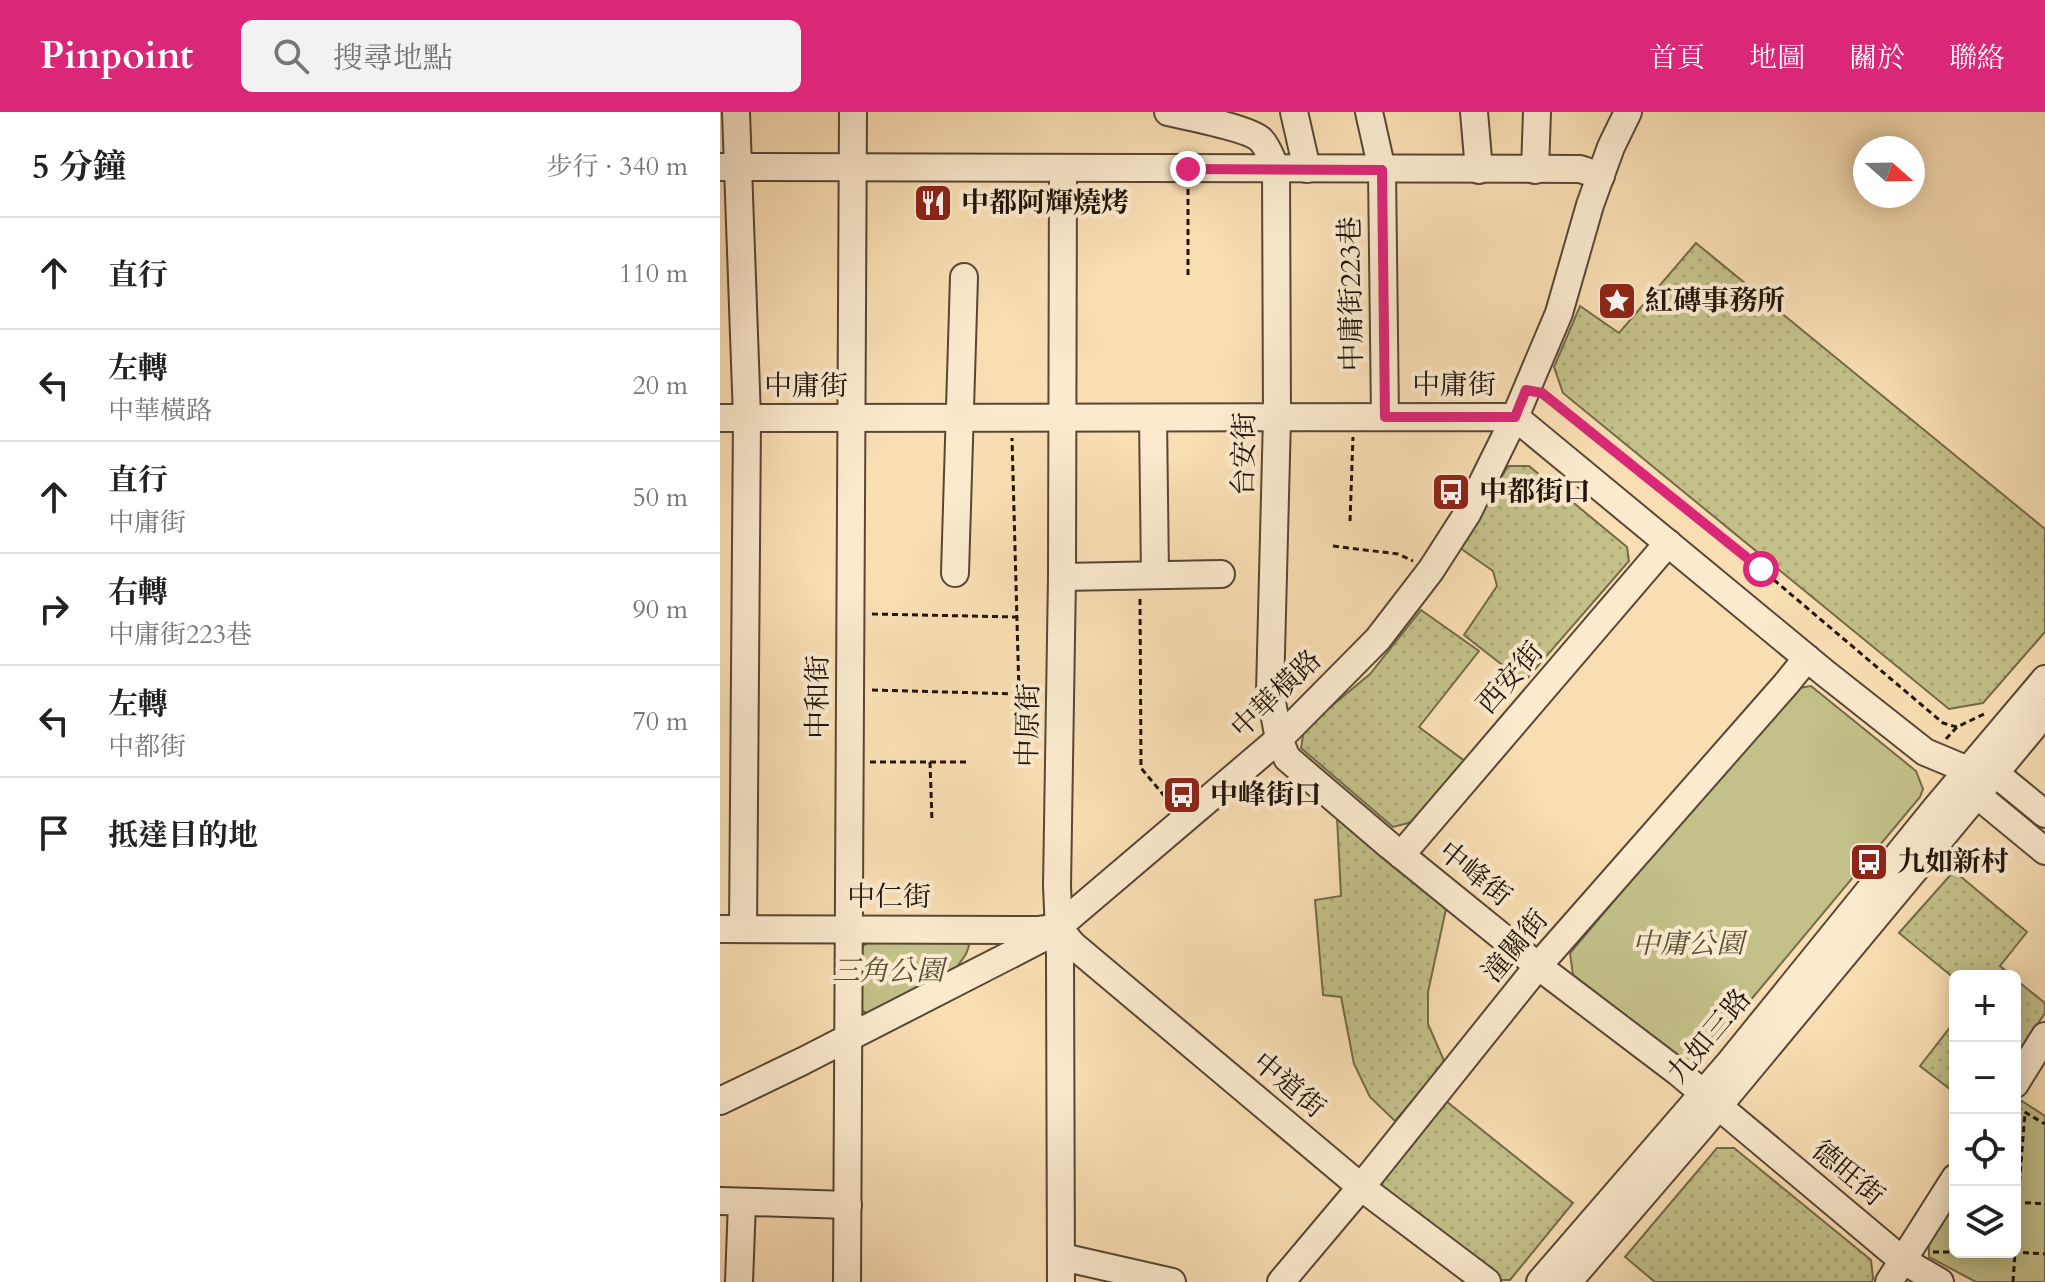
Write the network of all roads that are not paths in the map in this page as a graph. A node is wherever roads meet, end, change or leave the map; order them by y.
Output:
1 (736, 112) edge
2 (853, 112) edge
3 (1168, 112) edge
4 (1294, 112) edge
5 (1369, 112) edge
6 (1474, 112) edge
7 (1537, 112) edge
8 (1628, 112) edge
9 (1219, 118) edge
10 (728, 167) edge
11 (853, 167) junction
12 (1063, 168) junction
13 (1276, 169) junction
14 (1307, 169) junction
15 (1382, 170) junction
16 (1479, 170) junction
17 (1535, 170) junction
18 (1601, 176) junction
19 (964, 277) dead end
20 (1385, 417) junction
21 (1515, 417) junction
22 (720, 418) edge
23 (747, 418) junction
24 (852, 418) junction
25 (960, 418) junction
26 (1062, 418) junction
27 (1153, 418) junction
28 (1277, 418) junction
29 (1668, 543) junction
30 (955, 573) dead end
31 (1221, 574) dead end
32 (1147, 575) junction
33 (1062, 577) junction
34 (1807, 658) junction
35 (2045, 679) edge
36 (2045, 713) edge
37 (1279, 739) junction
38 (1995, 773) junction
39 (1973, 783) junction
40 (2045, 814) edge
41 (2045, 851) edge
42 (1401, 855) junction
43 (1058, 927) junction
44 (731, 929) edge
45 (849, 929) junction
46 (1538, 966) junction
47 (2045, 1036) edge
48 (847, 1039) junction
49 (2021, 1085) edge
50 (1711, 1099) junction
51 (720, 1101) edge
52 (1950, 1186) edge
53 (1361, 1187) junction
54 (731, 1202) edge
55 (848, 1205) junction
56 (1905, 1265) edge
57 (1062, 1269) edge
58 (739, 1282) edge
59 (847, 1282) edge
60 (1172, 1282) edge
61 (1281, 1282) edge
62 (1487, 1282) edge
63 (1540, 1282) edge
64 (1568, 1282) edge
65 (1940, 1282) edge

1 - 10 street
2 - 11 street, 中和街
3 - 9 street
4 - 14 street
5 - 15 street, 中庸街223巷
6 - 16 street
7 - 17 street
8 - 18 street, 中華橫路
9 - 13 street
10 - 11 street
10 - 23 street
11 - 12 street
11 - 24 street, 中和街
12 - 13 street
12 - 26 street, 中原街
13 - 14 street
13 - 28 street, 台安街
14 - 15 street
15 - 16 street
15 - 20 street, 中庸街223巷
16 - 17 street
17 - 18 street
18 - 21 street, 中華橫路
19 - 25 street
20 - 21 street, 中庸街
20 - 28 street, 中庸街
21 - 29 street, 中庸街
21 - 37 street, 中華橫路
22 - 23 street, 中庸街
23 - 24 street, 中庸街
23 - 44 street
24 - 25 street, 中庸街
24 - 45 street, 中和街
25 - 26 street, 中庸街
25 - 30 street
26 - 27 street, 中庸街
26 - 33 street, 中原街
27 - 28 street, 中庸街
27 - 32 street
28 - 37 street, 台安街
29 - 34 street, 中庸街
29 - 42 street, 西安街
31 - 32 street
32 - 33 street
33 - 43 street, 中原街
34 - 39 street, 中庸街
34 - 46 street, 潼關街
35 - 39 street, 九如三路
36 - 38 street
37 - 42 street, 中峰街
37 - 43 street, 中華橫路
38 - 39 street
38 - 40 street
39 - 41 street
39 - 50 street, 九如三路
42 - 46 street, 中峰街
43 - 45 street, 中仁街
43 - 48 street, 中華橫路
43 - 53 street, 中道街
43 - 57 street, 中原街
44 - 45 street, 中仁街
45 - 48 street, 中和街
46 - 50 street, 中峰街
46 - 53 street, 潼關街
47 - 49 street
48 - 51 street, 中華橫路
48 - 55 street, 中和街
50 - 56 street, 德旺街
50 - 63 street, 九如三路
50 - 64 street, 九如三路
52 - 56 street
53 - 61 street, 潼關街
53 - 62 street, 中道街
54 - 55 street
54 - 58 street
55 - 59 street, 中和街
56 - 65 street, 德旺街
57 - 60 street

